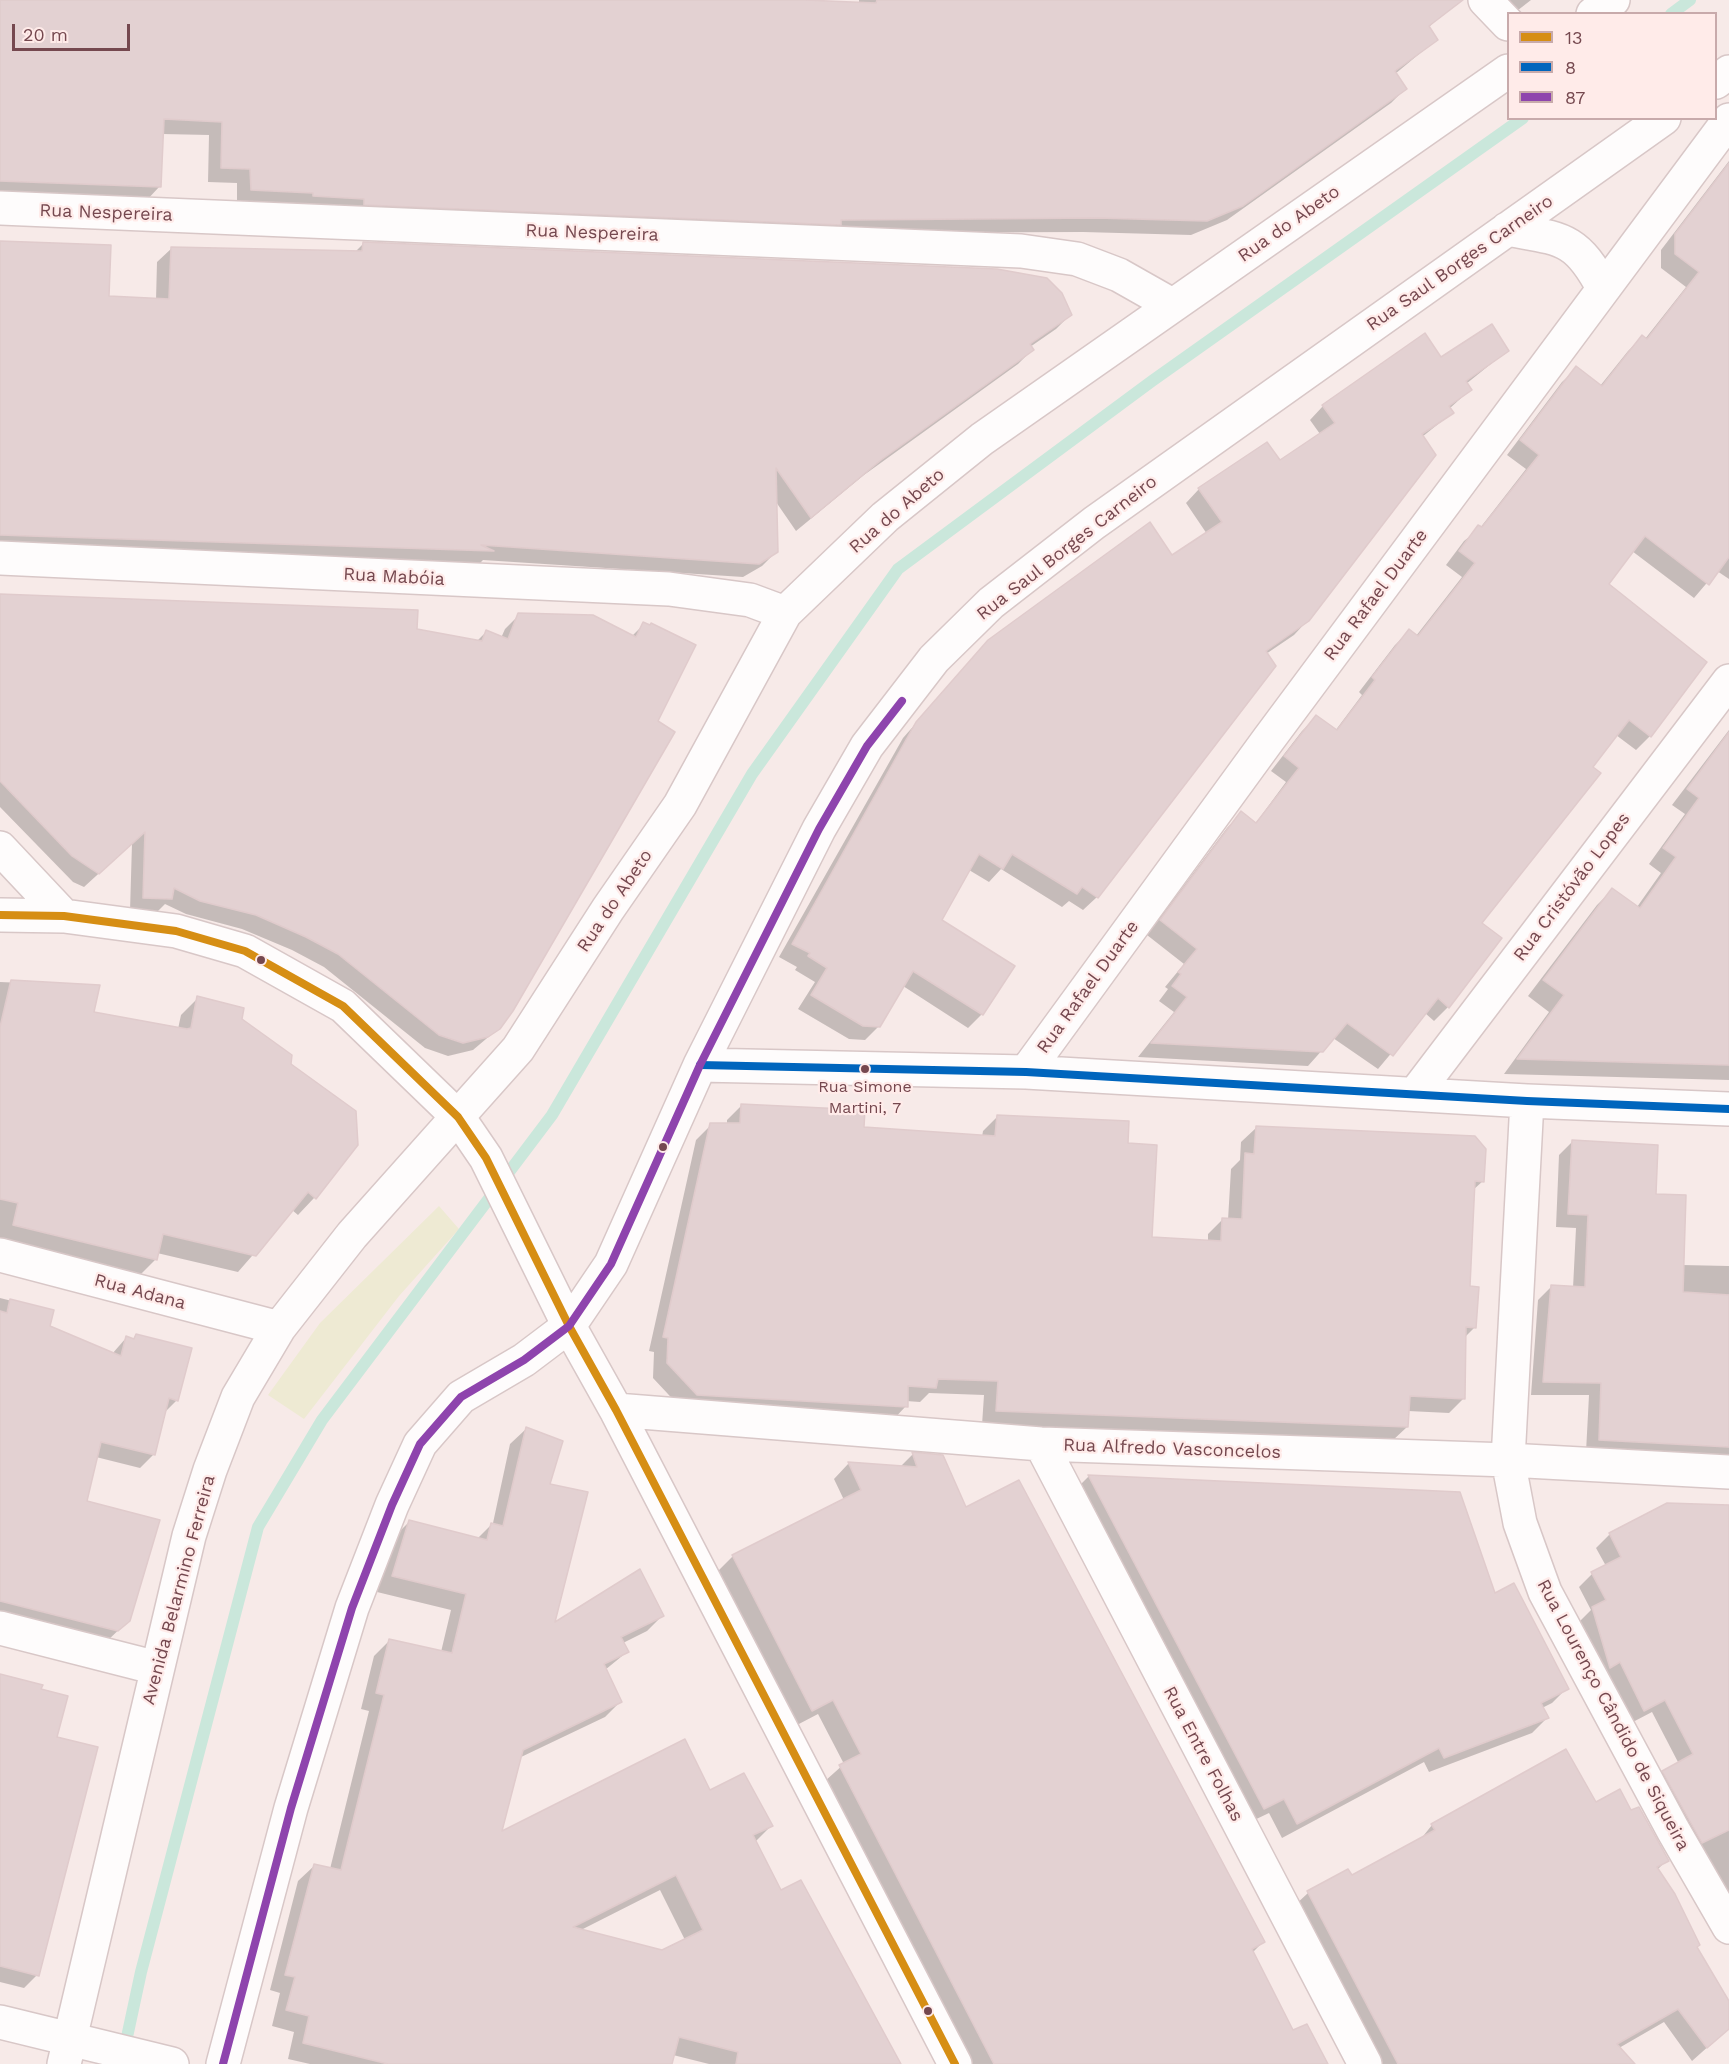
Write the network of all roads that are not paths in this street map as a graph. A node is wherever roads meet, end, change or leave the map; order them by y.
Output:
1 (1485, 0) edge
2 (1612, 0) edge
3 (1596, 12) edge
4 (1507, 22) edge
5 (1507, 72) edge
6 (1729, 72) edge
7 (1717, 81) edge
8 (1661, 120) edge
9 (1729, 120) edge
10 (0, 208) edge
11 (1507, 229) junction
12 (1603, 288) junction
13 (1172, 305) junction
14 (0, 558) edge
15 (785, 613) junction
16 (1729, 681) edge
17 (0, 849) edge
18 (0, 915) edge
19 (64, 916) junction
20 (700, 1065) junction
21 (1026, 1072) junction
22 (1415, 1094) junction
23 (1527, 1101) junction
24 (1729, 1109) edge
25 (458, 1117) junction
26 (0, 1256) edge
27 (569, 1326) junction
28 (279, 1328) junction
29 (616, 1410) junction
30 (1041, 1444) junction
31 (1508, 1460) junction
32 (1729, 1472) edge
33 (0, 1628) edge
34 (158, 1668) junction
35 (1729, 1927) edge
36 (0, 2022) edge
37 (67, 2053) edge
38 (171, 2064) edge
39 (223, 2064) edge
40 (956, 2064) edge
41 (1365, 2064) edge

1 - 4 street
2 - 3 street
5 - 13 street, Rua do Abeto
6 - 7 street
8 - 11 street, Rua Saul Borges Carneiro
9 - 12 street, Rua Rafael Duarte
10 - 13 street, Rua Nespereira
11 - 12 street
11 - 20 street, Rua Saul Borges Carneiro
12 - 21 street, Rua Rafael Duarte
13 - 15 street, Rua do Abeto
14 - 15 street, Rua Mabóia
15 - 25 street, Rua do Abeto
16 - 22 street, Rua Cristóvão Lopes
17 - 19 street
18 - 19 street
19 - 25 street
20 - 21 street
20 - 27 street, Rua Saul Borges Carneiro
21 - 22 street
22 - 23 street
23 - 24 street
23 - 31 street, Rua Lourenço Cândido de Siqueira
25 - 27 street
25 - 28 street, Avenida Belarmino Ferreira
26 - 28 street, Rua Adana
27 - 29 street
27 - 39 street, Rua Saul Borges Carneiro
28 - 34 street, Avenida Belarmino Ferreira
29 - 30 street, Rua Alfredo Vasconcelos
29 - 40 street
30 - 31 street, Rua Alfredo Vasconcelos
30 - 41 street, Rua Entre Folhas
31 - 32 street, Rua Alfredo Vasconcelos
31 - 35 street, Rua Lourenço Cândido de Siqueira
33 - 34 street
34 - 37 street, Avenida Belarmino Ferreira
36 - 37 street
37 - 38 street

